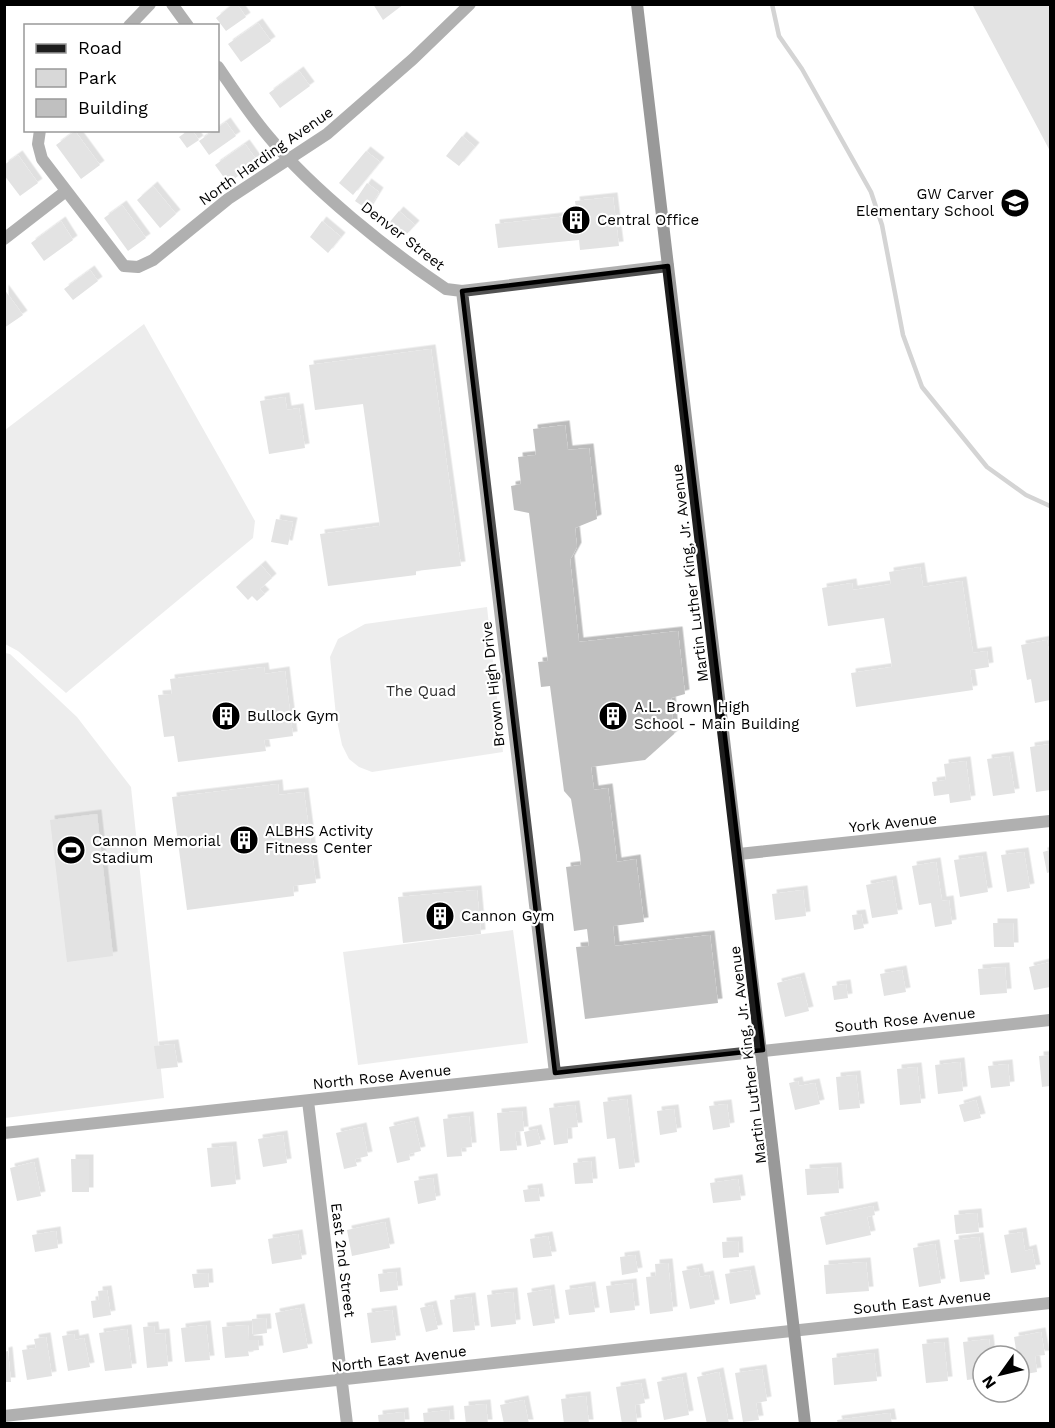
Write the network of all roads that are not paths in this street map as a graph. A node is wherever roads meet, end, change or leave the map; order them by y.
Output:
1 (150, 4) edge
2 (172, 4) edge
3 (637, 4) edge
4 (467, 5) edge
5 (131, 24) edge
6 (187, 24) edge
7 (219, 68) edge
8 (40, 132) edge
9 (290, 160) junction
10 (66, 190) junction
11 (4, 239) edge
12 (668, 266) junction
13 (462, 291) junction
14 (1050, 821) edge
15 (739, 854) junction
16 (1050, 1020) edge
17 (763, 1050) junction
18 (555, 1073) junction
19 (308, 1101) junction
20 (4, 1133) edge
21 (1050, 1303) edge
22 (796, 1330) junction
23 (342, 1381) junction
24 (4, 1416) edge
25 (348, 1424) edge
26 (805, 1424) edge

1 - 5 street
2 - 6 street
3 - 12 main road, Martin Luther King, Jr. Avenue
4 - 9 street, North Harding Avenue
7 - 9 street, Denver Street
8 - 10 street
9 - 10 street, North Harding Avenue
9 - 13 street, Denver Street
10 - 11 street
12 - 13 street, Denver Street
12 - 15 main road, Martin Luther King, Jr. Avenue
13 - 18 street, Brown High Drive
14 - 15 street, York Avenue
15 - 17 main road, Martin Luther King, Jr. Avenue
16 - 17 street, South Rose Avenue
17 - 18 street, North Rose Avenue
17 - 22 main road, Martin Luther King, Jr. Avenue
18 - 19 street, North Rose Avenue
19 - 20 street, North Rose Avenue
19 - 23 street, East 2nd Street
21 - 22 street, South East Avenue
22 - 23 street, North East Avenue
22 - 26 main road, Martin Luther King, Jr. Avenue
23 - 24 street, North East Avenue
23 - 25 street, East 2nd Street

